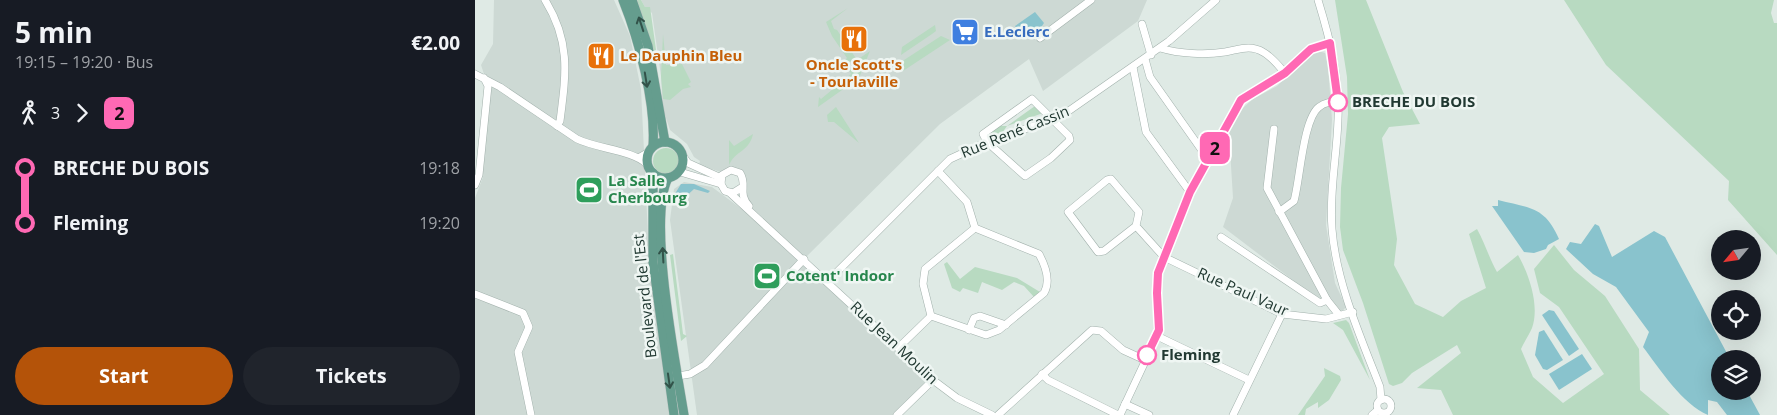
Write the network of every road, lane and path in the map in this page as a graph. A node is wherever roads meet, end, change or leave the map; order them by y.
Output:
1 (545, 0) edge
2 (623, 0) edge
3 (633, 0) edge
4 (1091, 0) edge
5 (1215, 0) edge
6 (1318, 0) edge
7 (1142, 24) dead end
8 (1040, 38) dead end
9 (1330, 43) junction
10 (1160, 48) junction
11 (1148, 57) junction
12 (1133, 67) junction
13 (1148, 72) junction
14 (1285, 73) junction
15 (475, 74) edge
16 (484, 78) junction
17 (1136, 78) junction
18 (1338, 102) junction
19 (1053, 120) junction
20 (557, 126) junction
21 (1274, 129) dead end
22 (665, 142) junction
23 (987, 142) junction
24 (478, 147) edge
25 (651, 149) junction
26 (683, 156) junction
27 (640, 157) junction
28 (1208, 159) junction
29 (647, 164) junction
30 (938, 171) junction
31 (680, 172) junction
32 (653, 173) junction
33 (668, 178) junction
34 (721, 181) junction
35 (475, 185) edge
36 (741, 188) junction
37 (1190, 192) junction
38 (730, 193) junction
39 (1279, 212) junction
40 (1137, 226) junction
41 (975, 228) junction
42 (1221, 237) dead end
43 (1164, 257) junction
44 (802, 262) junction
45 (828, 281) junction
46 (475, 294) edge
47 (1327, 300) junction
48 (1353, 312) junction
49 (1283, 314) junction
50 (1339, 315) junction
51 (931, 316) junction
52 (1006, 325) junction
53 (969, 330) junction
54 (1157, 336) junction
55 (898, 348) junction
56 (1145, 360) junction
57 (1042, 374) junction
58 (678, 376) junction
59 (933, 380) junction
60 (1249, 380) junction
61 (1381, 400) junction
62 (1125, 404) junction
63 (1378, 410) junction
64 (1388, 414) edge
65 (531, 415) edge
66 (674, 415) edge
67 (684, 415) edge
68 (897, 415) edge
69 (991, 415) edge
70 (998, 415) edge
71 (1119, 415) edge
72 (1149, 415) edge
73 (1233, 415) edge
74 (1372, 415) edge

1 - 20 street
2 -> 25 main road
22 -> 3 main road
4 - 8 street
5 - 10 street, Rue René Cassin
6 - 9 street
7 - 11 street
9 - 14 street
9 - 18 street
10 - 11 street, Rue René Cassin
10 - 14 street
11 - 12 street, Rue René Cassin
11 - 13 street
12 - 17 street
12 - 19 street, Rue René Cassin
13 - 17 street
13 - 28 street
14 - 28 street
15 - 16 street
16 - 20 street
16 - 24 street
17 - 37 street
18 - 39 street
18 - 48 street
19 - 23 street, Rue René Cassin
19 - 23 street
19 - 23 street
20 - 27 street
21 - 39 street
22 - 25 main road
22 - 26 main road
23 - 30 street, Rue René Cassin
24 - 35 street
25 - 27 street
25 - 29 main road
26 - 31 main road
26 - 34 street, Rue Jean Moulin
27 - 29 street
28 - 37 street
29 - 32 main road
30 - 41 street
30 - 45 street, Rue René Cassin
31 - 33 main road
31 - 34 street, Rue Jean Moulin
32 - 33 main road
32 -> 66 main road, Boulevard de l'Est
58 -> 33 main road, Boulevard de l'Est
34 - 36 street, Rue Jean Moulin
34 - 38 street, Rue Jean Moulin
36 - 38 street
36 - 44 street, Rue Jean Moulin
37 - 43 street
38 - 44 street, Rue Jean Moulin
39 - 47 street
40 - 40 street
40 - 43 street
41 - 51 street
41 - 52 street
42 - 47 street
43 - 49 street, Rue Paul Vaur
43 - 54 street
44 - 45 street, Rue Jean Moulin
44 - 58 street
45 - 55 street, Rue Jean Moulin
46 - 65 street
47 - 50 street
48 - 50 street, Rue Paul Vaur
48 - 61 street
49 - 50 street, Rue Paul Vaur
49 - 60 street
51 - 53 street
51 - 55 street
52 - 53 street
52 - 53 street
54 - 56 street
54 - 60 street
55 - 59 street, Rue Jean Moulin
56 - 57 street
56 - 62 street
57 - 70 street
57 - 71 street
58 - 67 main road, Boulevard de l'Est
59 - 68 street
59 - 69 street, Rue Jean Moulin
60 - 73 street
61 - 63 street
61 - 64 street
62 - 71 street
62 - 72 street
63 - 64 street
63 - 74 street

